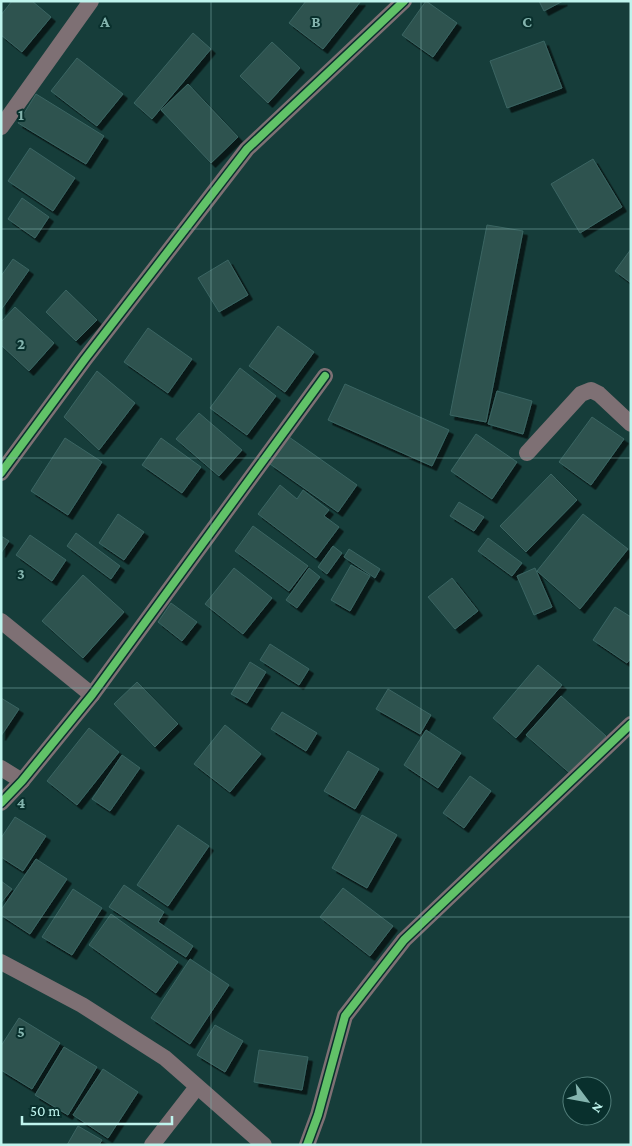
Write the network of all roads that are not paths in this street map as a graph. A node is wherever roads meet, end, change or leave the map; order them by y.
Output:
1 (91, 1) edge
2 (404, 1) edge
3 (1, 127) edge
4 (325, 376) dead end
5 (631, 424) edge
6 (527, 453) dead end
7 (1, 473) edge
8 (1, 621) edge
9 (92, 695) junction
10 (631, 724) edge
11 (1, 768) edge
12 (22, 781) junction
13 (1, 803) edge
14 (1, 962) edge
15 (197, 1087) junction
16 (152, 1145) edge
17 (264, 1145) edge
18 (307, 1145) edge

1 - 3 street
2 - 7 street
4 - 9 street
5 - 6 street
8 - 9 street
9 - 12 street
10 - 18 street
11 - 12 street
12 - 13 street
14 - 15 street
15 - 16 street
15 - 17 street

